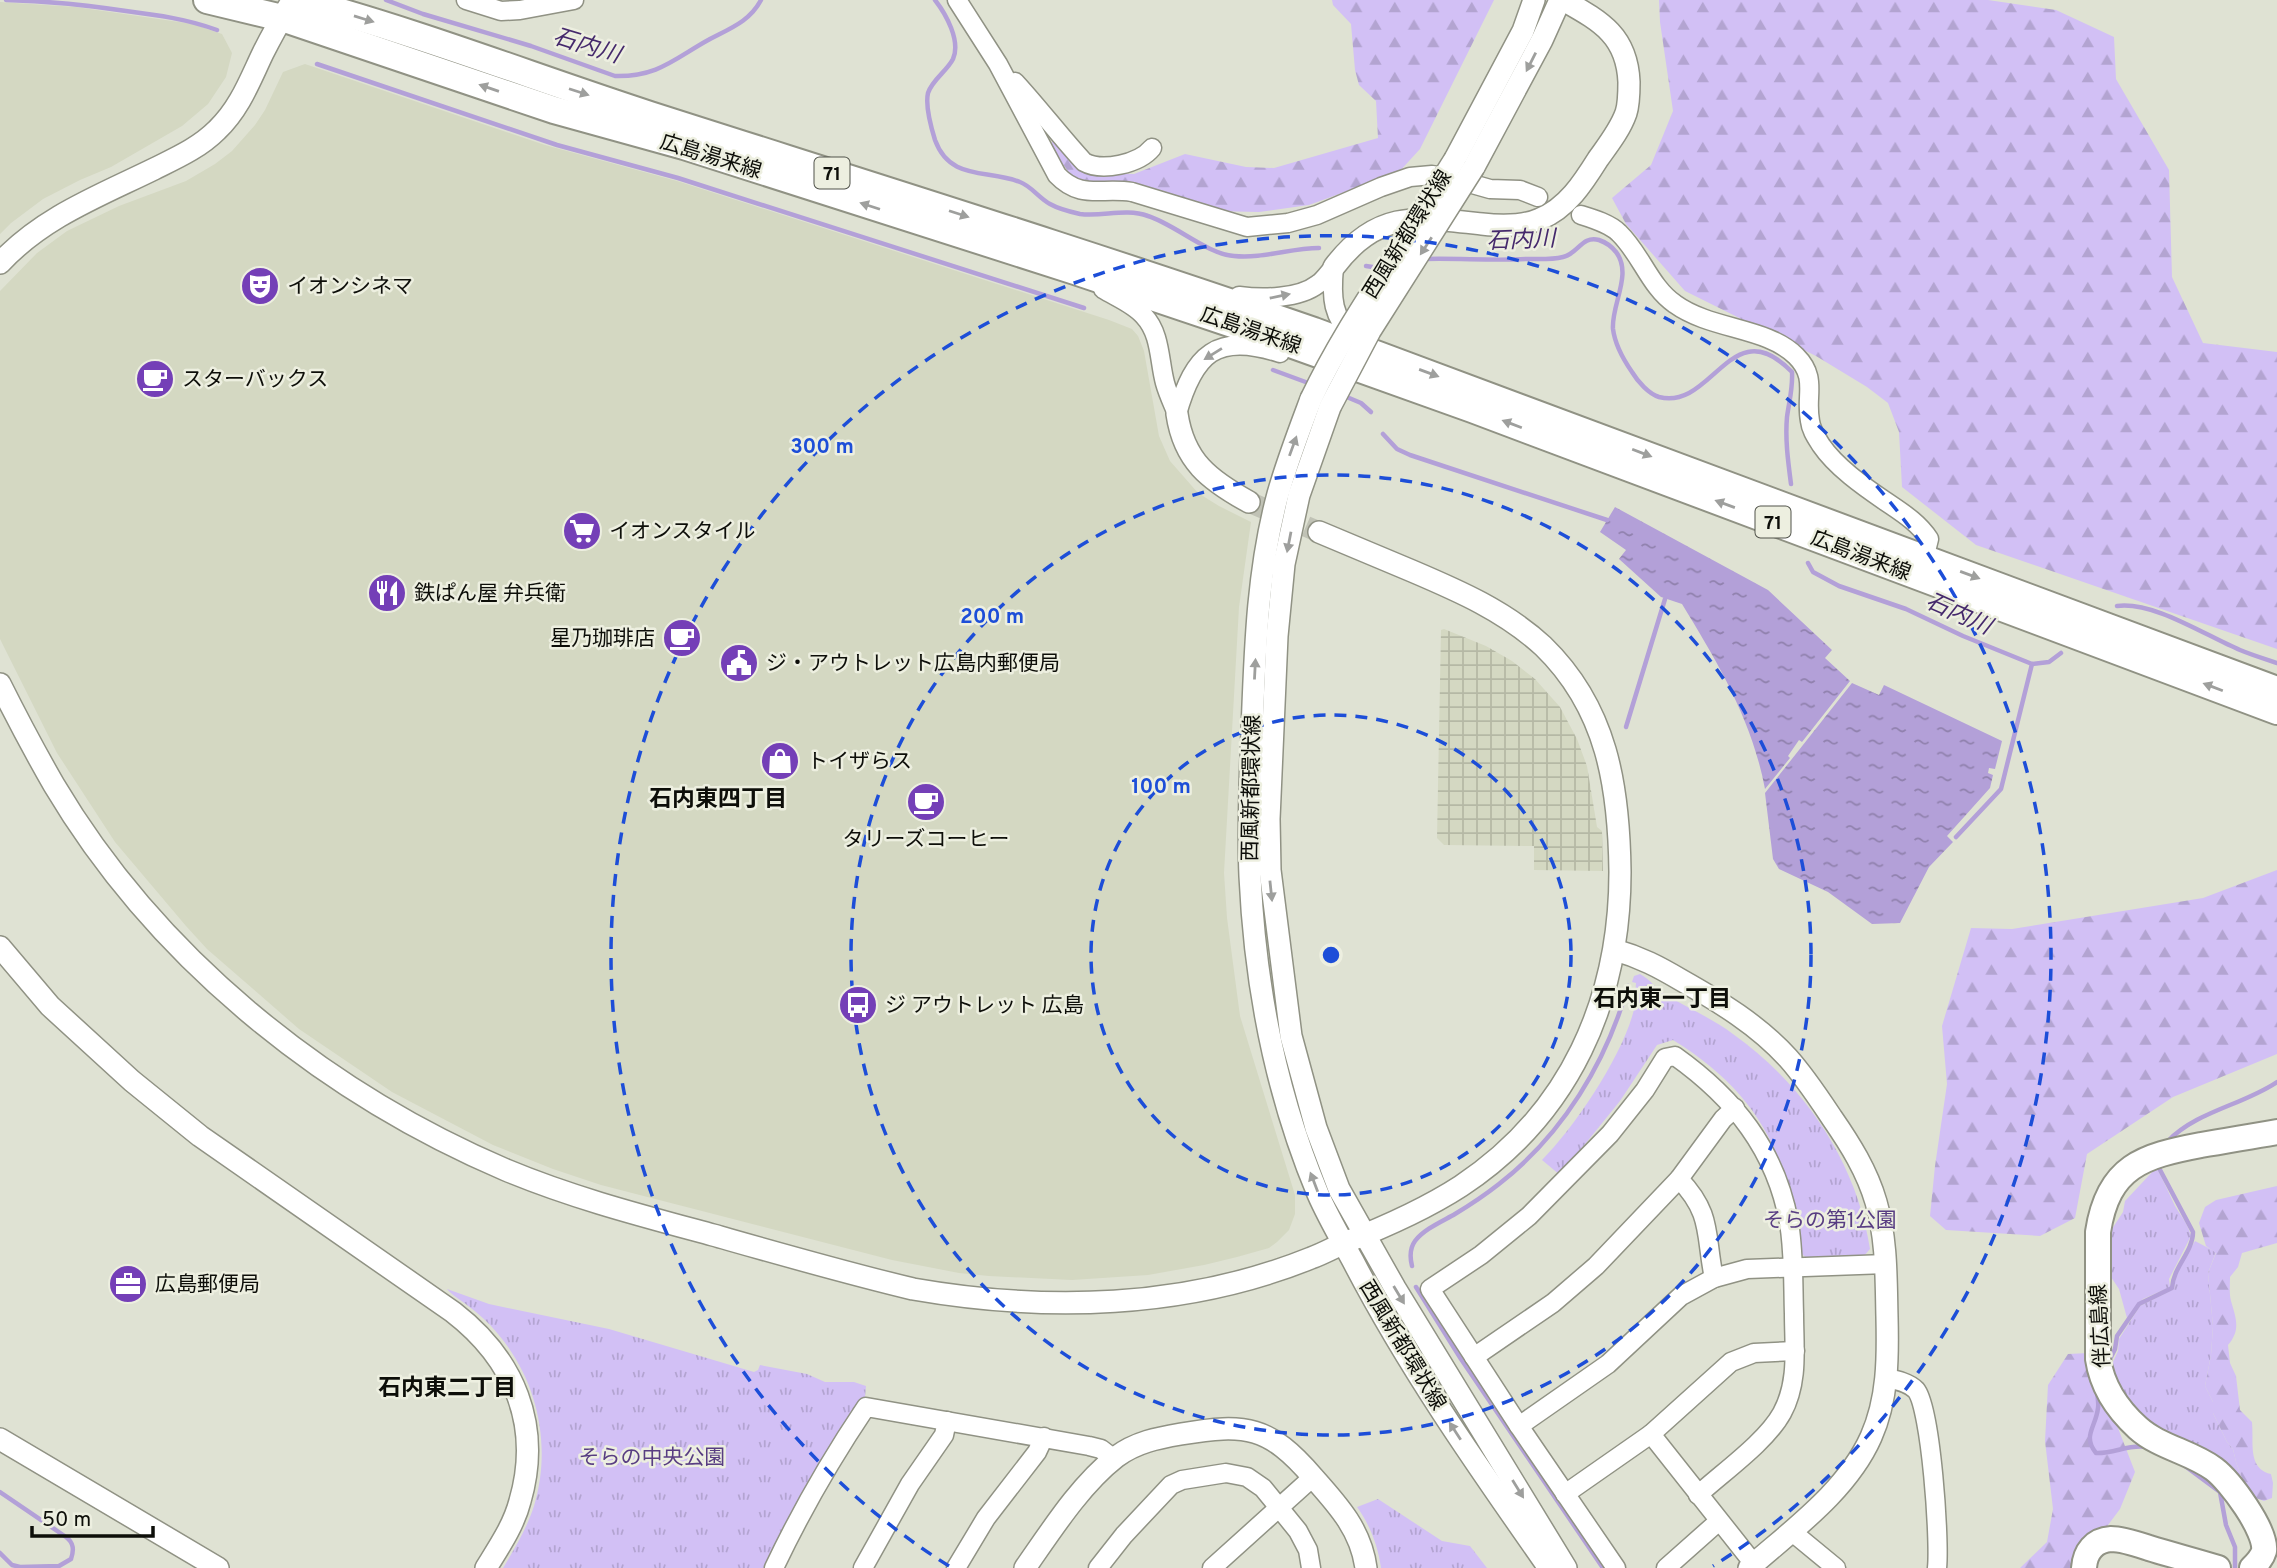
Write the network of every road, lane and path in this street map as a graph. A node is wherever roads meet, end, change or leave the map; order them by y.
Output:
1 (207, 0) edge
2 (466, 0) edge
3 (574, 0) edge
4 (957, 0) edge
5 (1534, 0) edge
6 (1562, 0) edge
7 (291, 6) edge
8 (998, 64) junction
9 (1152, 148) dead end
10 (1465, 163) junction
11 (1538, 197) dead end
12 (1581, 215) dead end
13 (0, 263) edge
14 (1334, 267) junction
15 (1075, 271) junction
16 (1189, 289) junction
17 (1365, 349) junction
18 (1420, 390) junction
19 (1321, 403) junction
20 (1177, 414) junction
21 (1249, 502) tunnel mouth
22 (1319, 532) tunnel mouth
23 (1922, 568) junction
24 (0, 684) edge
25 (2277, 690) edge
26 (2277, 711) edge
27 (0, 947) edge
28 (1615, 950) junction
29 (1735, 1108) junction
30 (2277, 1132) edge
31 (1679, 1179) junction
32 (1365, 1236) junction
33 (1344, 1244) junction
34 (1886, 1264) junction
35 (1792, 1267) junction
36 (1714, 1278) junction
37 (1795, 1352) junction
38 (1474, 1357) junction
39 (1886, 1378) junction
40 (947, 1421) junction
41 (1519, 1426) junction
42 (1651, 1434) junction
43 (1044, 1437) junction
44 (0, 1439) edge
45 (1114, 1459) junction
46 (1314, 1477) junction
47 (1565, 1494) junction
48 (1698, 1495) junction
49 (1279, 1506) junction
50 (1719, 1521) junction
51 (1791, 1531) junction
52 (1751, 1566) edge
53 (218, 1568) edge
54 (486, 1568) edge
55 (774, 1568) edge
56 (863, 1568) edge
57 (956, 1568) edge
58 (1025, 1568) edge
59 (1098, 1568) edge
60 (1212, 1568) edge
61 (1311, 1568) edge
62 (1366, 1568) edge
63 (1549, 1568) edge
64 (1566, 1568) edge
65 (1616, 1568) edge
66 (1666, 1568) edge
67 (1836, 1568) edge
68 (1937, 1568) edge
69 (2084, 1568) edge
70 (2218, 1568) edge
71 (2252, 1568) edge

1 - 7 main road, 広島湯来線 / 71
2 - 3 street
4 - 8 street
5 - 10 street, 西風新都環状線
6 -> 10 street, 西風新都環状線
6 - 14 street
7 - 13 street
15 -> 7 main road, 広島湯来線 / 71
7 -> 16 main road, 広島湯来線 / 71
8 - 9 street
8 - 11 street
10 - 19 street, 西風新都環状線, bridge
12 - 23 street
16 -> 14 street
14 - 17 street
15 - 18 main road, 広島湯来線 / 71
15 - 20 street
16 - 17 main road, 広島湯来線 / 71
17 -> 23 main road, 広島湯来線 / 71
18 -> 20 street
23 -> 18 main road, 広島湯来線 / 71
19 -> 32 street, 西風新都環状線
33 -> 19 street, 西風新都環状線
20 - 21 street
22 - 28 street
23 -> 25 main road, 広島湯来線 / 71
26 -> 23 main road, 広島湯来線 / 71
24 - 33 street
27 - 54 street
28 - 32 street
28 - 34 street
29 - 31 street
29 - 35 street
29 - 38 street
30 - 71 main road, 伴広島線
31 - 36 street
31 - 38 street
32 - 33 street
32 -> 64 street, 西風新都環状線
63 -> 33 street, 西風新都環状線
34 - 35 street
34 - 39 street
35 - 36 street
35 - 37 street
36 - 41 street
37 - 42 street
37 - 48 street
38 - 41 street
39 - 51 street
39 - 68 street
40 - 43 street
40 - 55 street
40 - 56 street
41 - 47 street
42 - 47 street
42 - 48 street
43 - 45 street
43 - 57 street
44 - 53 street
45 - 46 street
45 - 58 street
46 - 49 street
46 - 62 street
47 - 65 street
48 - 50 street
49 - 59 street
49 - 60 street
49 - 61 street
50 - 52 street
50 - 66 street
51 - 52 street
51 - 67 street
69 - 70 main road

